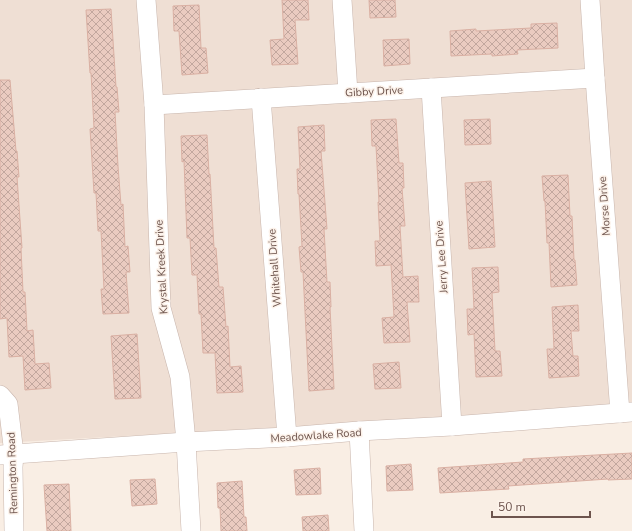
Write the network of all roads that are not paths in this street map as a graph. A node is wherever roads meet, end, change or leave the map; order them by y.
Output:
1 (146, 0) edge
2 (342, 0) edge
3 (590, 0) edge
4 (595, 78) junction
5 (431, 88) junction
6 (348, 92) junction
7 (262, 98) junction
8 (154, 104) junction
9 (0, 395) edge
10 (626, 412) edge
11 (452, 426) junction
12 (359, 431) junction
13 (287, 437) junction
14 (186, 442) junction
15 (7, 455) edge
16 (14, 531) edge
17 (191, 531) edge
18 (364, 531) edge

1 - 8 street, Krystal Kreek Drive
2 - 6 street
3 - 4 street, Morse Drive
4 - 5 street, Gibby Drive
4 - 10 street, Morse Drive
5 - 6 street, Gibby Drive
5 - 11 street, Jerry Lee Drive
6 - 7 street, Gibby Drive
7 - 8 street, Gibby Drive
7 - 13 street, Whitehall Drive
8 - 14 street, Krystal Kreek Drive
9 - 15 street, Remington Road
10 - 11 street, Meadowlake Road
11 - 12 street, Meadowlake Road
12 - 13 street, Meadowlake Road
12 - 18 street
13 - 14 street, Meadowlake Road
14 - 15 street, Meadowlake Road
14 - 17 street, Krystal Kreek Drive
15 - 16 street, Remington Road

